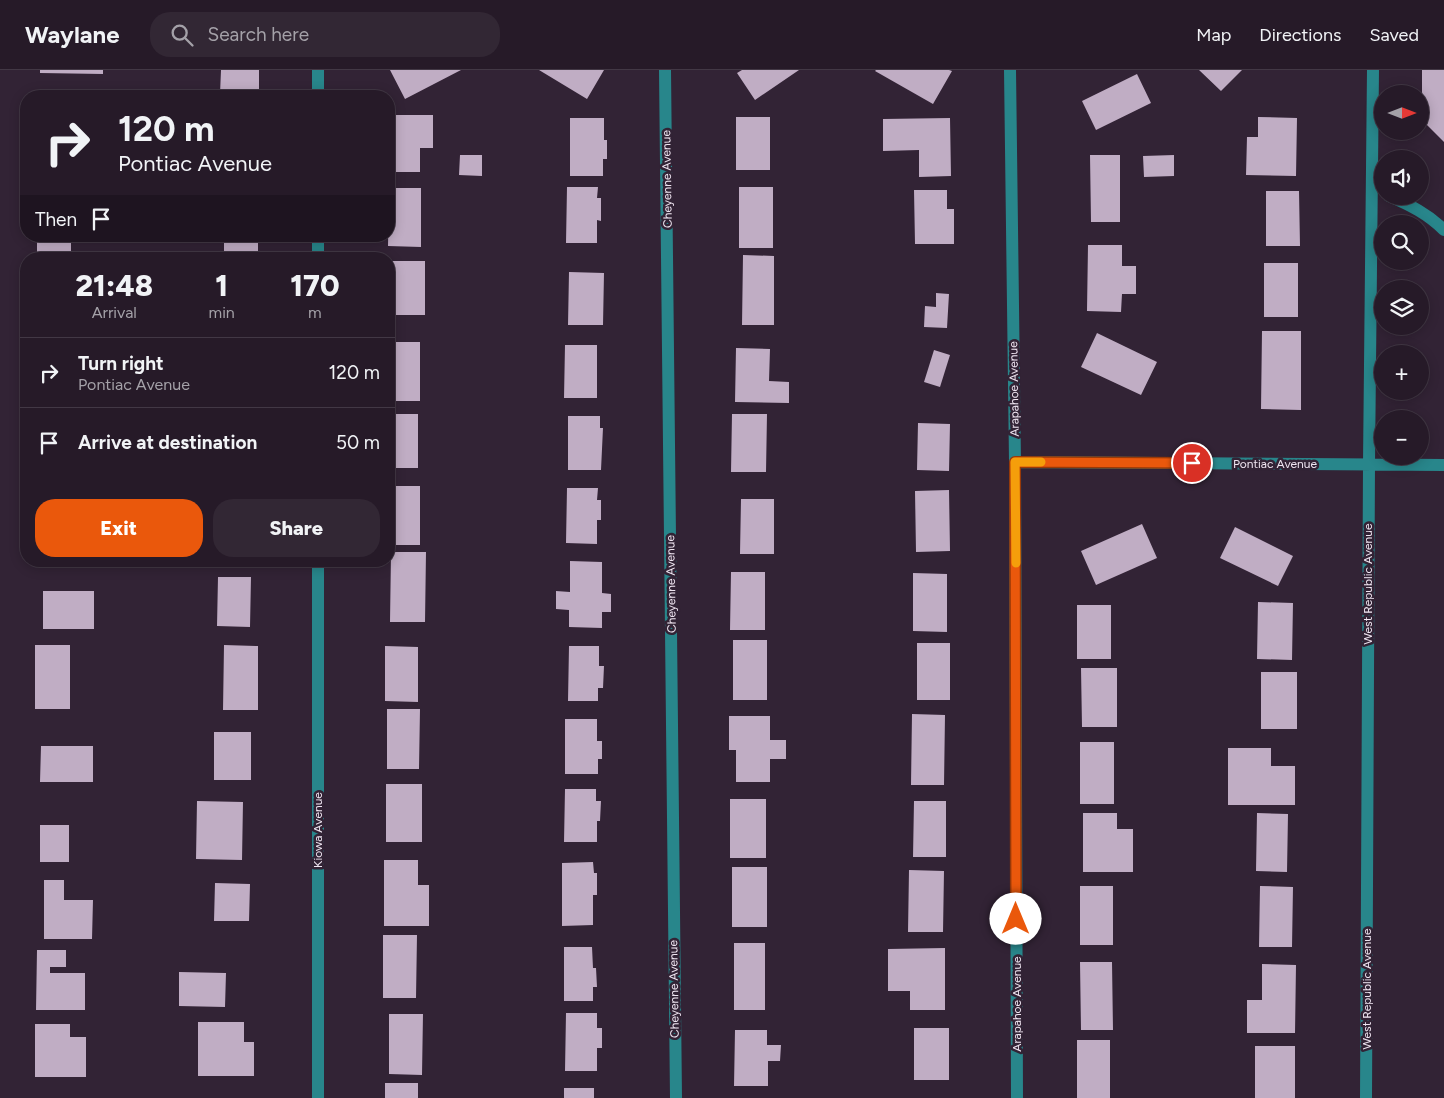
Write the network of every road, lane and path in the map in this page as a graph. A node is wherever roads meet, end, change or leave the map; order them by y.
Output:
1 (318, 70) edge
2 (666, 70) edge
3 (1010, 70) edge
4 (1373, 70) edge
5 (318, 90) edge
6 (1376, 150) edge
7 (1377, 205) edge
8 (1410, 205) edge
9 (1444, 230) edge
10 (1015, 462) junction
11 (1369, 464) junction
12 (1444, 464) edge
13 (318, 567) edge
14 (318, 1098) edge
15 (676, 1098) edge
16 (1017, 1098) edge
17 (1366, 1098) edge

1 - 5 street
2 - 15 street, Cheyenne Avenue
3 - 10 street, Arapahoe Avenue
4 - 6 street, West Republic Avenue
7 - 11 street, West Republic Avenue
8 - 9 street
10 - 11 street, Pontiac Avenue
10 - 16 street, Arapahoe Avenue
11 - 12 street, Pontiac Avenue
11 - 17 street, West Republic Avenue
13 - 14 street, Kiowa Avenue

